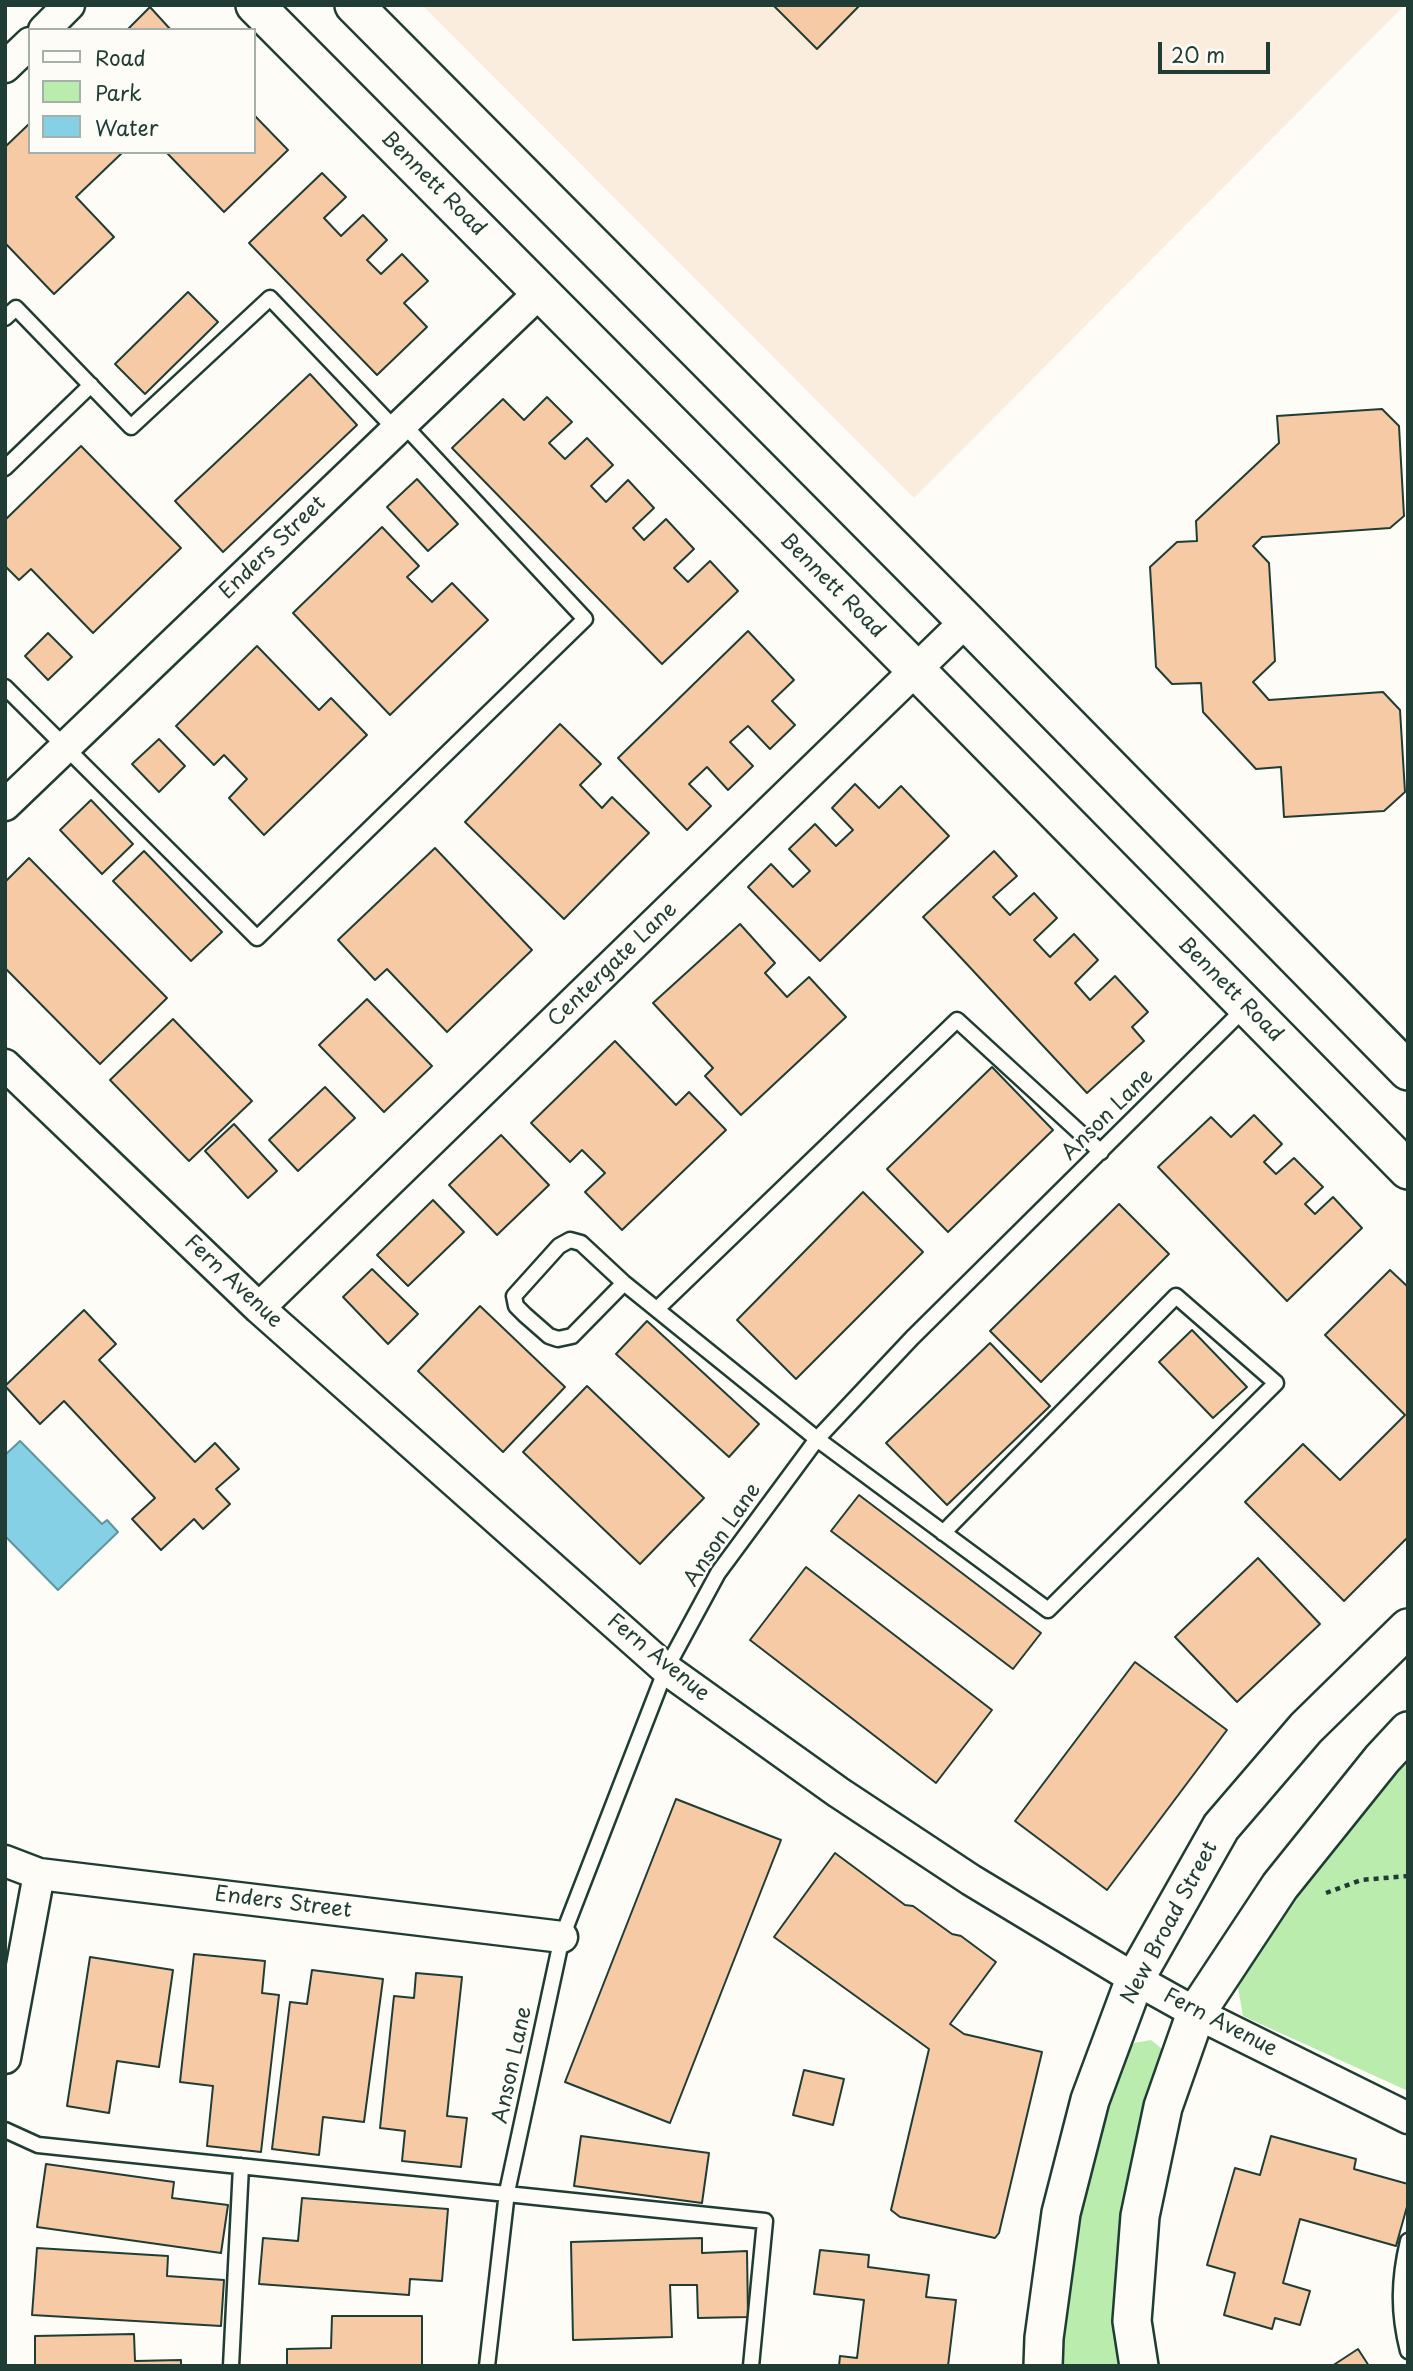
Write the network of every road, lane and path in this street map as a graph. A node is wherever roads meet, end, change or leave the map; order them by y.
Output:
1 (69, 5) edge
2 (255, 5) edge
3 (354, 5) edge
4 (46, 28) edge
5 (28, 45) edge
6 (5, 67) edge
7 (540, 292) junction
8 (5, 318) edge
9 (91, 385) junction
10 (399, 427) junction
11 (5, 468) edge
12 (966, 621) junction
13 (917, 671) junction
14 (5, 687) edge
15 (65, 747) junction
16 (5, 805) edge
17 (1246, 1007) junction
18 (5, 1065) edge
19 (1408, 1071) edge
20 (1101, 1152) junction
21 (1408, 1170) edge
22 (624, 1283) junction
23 (259, 1308) junction
24 (657, 1309) junction
25 (817, 1439) junction
26 (943, 1533) junction
27 (1408, 1628) edge
28 (666, 1669) junction
29 (1408, 1731) edge
30 (5, 1861) edge
31 (39, 1874) junction
32 (1408, 1876) edge
33 (1326, 1892) dead end
34 (562, 1937) junction
35 (1135, 1979) junction
36 (1196, 2013) junction
37 (5, 2057) edge
38 (1408, 2118) edge
39 (5, 2130) edge
40 (241, 2166) junction
41 (507, 2192) junction
42 (1408, 2241) edge
43 (1408, 2351) edge
44 (231, 2366) edge
45 (487, 2366) edge
46 (751, 2366) edge
47 (1043, 2366) edge
48 (1139, 2366) edge

1 - 4 street
2 - 7 street, Bennett Road
3 - 12 street
5 - 6 street
7 - 10 street, Enders Street
7 - 13 street, Bennett Road
8 - 9 lane
9 - 10 lane
9 - 11 lane
10 - 15 street, Enders Street
10 - 15 lane
12 - 13 street, Centergate Lane
12 - 19 street
13 - 17 street, Bennett Road
13 - 23 street, Centergate Lane
14 - 15 lane
15 - 16 street, Enders Street
17 - 20 lane, Anson Lane
17 - 21 street, Bennett Road
18 - 23 street, Fern Avenue
20 - 24 lane
20 - 25 lane, Anson Lane
22 - 22 lane
22 - 24 lane
23 - 28 street, Fern Avenue
24 - 25 lane
25 - 26 lane
25 - 28 lane, Anson Lane
26 - 26 lane
27 - 35 street, New Broad Street
28 - 34 lane, Anson Lane
28 - 35 street, Fern Avenue
29 - 36 street
30 - 31 street, Enders Street
31 - 34 street, Enders Street
31 - 37 street
32 - 33 path
34 - 41 lane, Anson Lane
35 - 36 street, Fern Avenue
35 - 47 street, New Broad Street
36 - 38 street, Fern Avenue
36 - 48 street
39 - 40 lane
40 - 41 lane
40 - 44 lane
41 - 45 lane, Anson Lane
41 - 46 lane
42 - 43 lane

